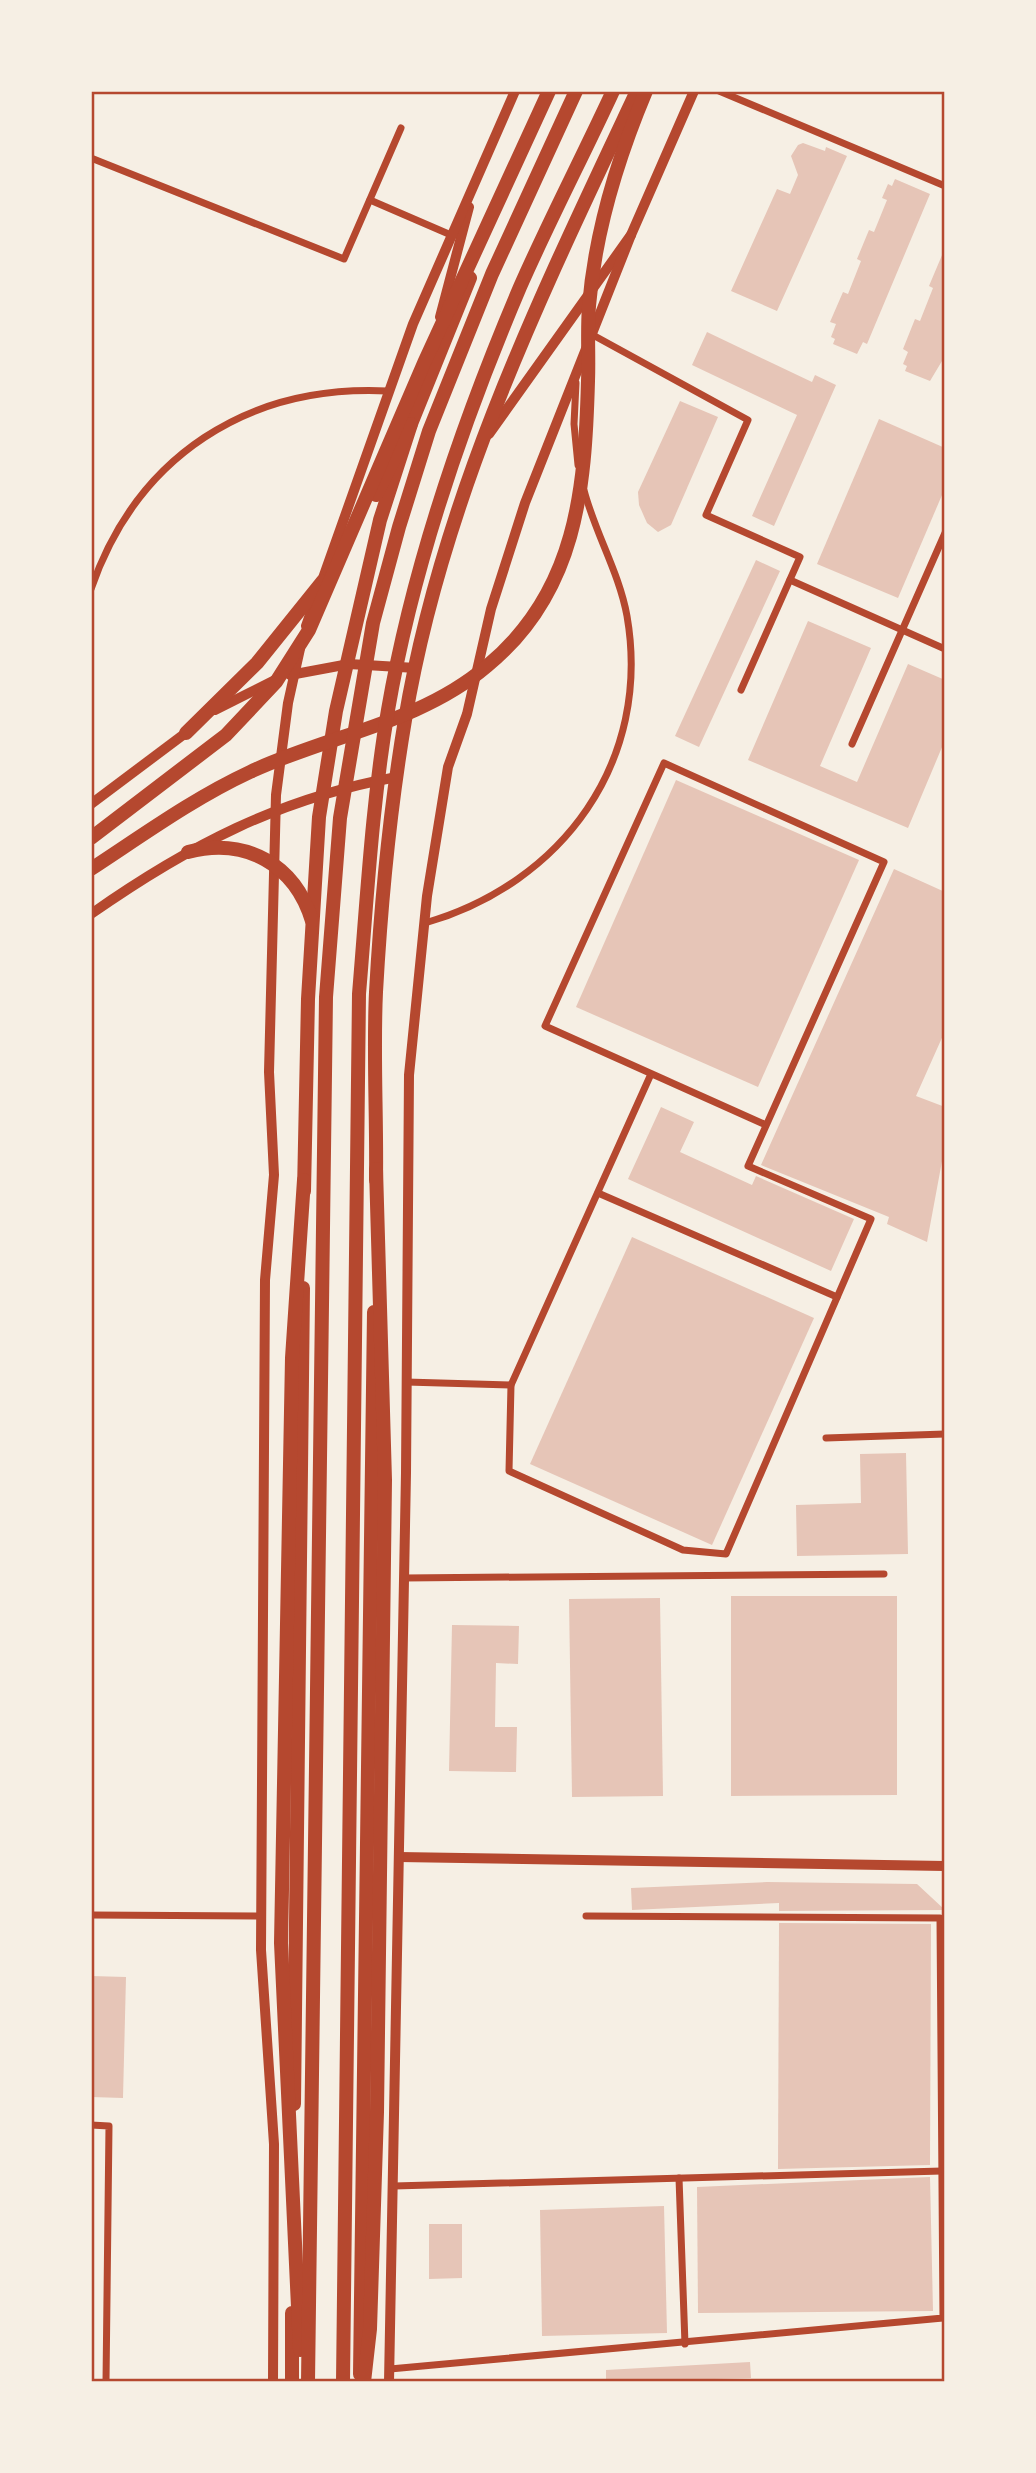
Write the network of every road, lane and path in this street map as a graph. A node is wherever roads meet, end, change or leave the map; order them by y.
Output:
1 (515, 91) edge
2 (551, 91) edge
3 (576, 91) edge
4 (613, 91) edge
5 (637, 91) edge
6 (646, 91) edge
7 (694, 91) edge
8 (719, 91) edge
9 (401, 128) dead end
10 (91, 158) edge
11 (478, 174) junction
12 (945, 186) edge
13 (370, 200) junction
14 (452, 235) junction
15 (631, 235) junction
16 (592, 334) junction
17 (577, 371) junction
18 (388, 391) junction
19 (411, 424) junction
20 (477, 451) junction
21 (945, 533) edge
22 (790, 580) junction
23 (91, 589) edge
24 (315, 592) junction
25 (902, 630) junction
26 (945, 649) edge
27 (346, 665) junction
28 (416, 668) junction
29 (294, 674) junction
30 (741, 690) dead end
31 (186, 733) junction
32 (852, 744) dead end
33 (397, 777) junction
34 (323, 793) junction
35 (91, 804) edge
36 (276, 809) junction
37 (91, 838) edge
38 (188, 852) junction
39 (274, 864) junction
40 (91, 869) edge
41 (91, 914) edge
42 (312, 921) junction
43 (425, 922) junction
44 (651, 1074) junction
45 (766, 1125) junction
46 (376, 1169) junction
47 (304, 1180) junction
48 (598, 1193) junction
49 (838, 1297) junction
50 (406, 1382) junction
51 (511, 1385) junction
52 (945, 1434) edge
53 (826, 1438) dead end
54 (884, 1574) dead end
55 (404, 1578) junction
56 (400, 1857) junction
57 (945, 1866) edge
58 (91, 1915) edge
59 (262, 1916) junction
60 (586, 1916) dead end
61 (91, 2125) edge
62 (942, 2171) junction
63 (679, 2178) junction
64 (394, 2186) junction
65 (685, 2344) junction
66 (390, 2369) junction
67 (106, 2382) edge
68 (273, 2382) edge
69 (292, 2382) edge
70 (300, 2382) edge
71 (308, 2382) edge
72 (343, 2382) edge
73 (362, 2382) edge
74 (390, 2382) edge

1 - 11 street
2 - 19 main road
2 - 37 main road
3 - 71 main road
4 - 72 main road
5 - 20 main road
6 - 40 main road
7 - 15 street
8 - 12 street
9 - 13 street
10 - 13 street
11 - 14 street
11 - 19 street
13 - 14 street
14 - 18 street
15 - 16 street
15 - 20 street
16 - 17 street
16 - 22 street
17 - 43 street
17 - 43 street
18 - 23 street
18 - 24 street
19 - 24 main road
19 - 27 main road
20 - 28 main road
21 - 25 street
22 - 25 street
22 - 30 street
24 - 29 street
24 - 31 main road
25 - 26 street
25 - 32 street
27 - 28 street
27 - 29 street
27 - 34 main road
28 - 33 main road
29 - 31 street
29 - 36 street
31 - 35 street
33 - 34 street
33 - 46 main road
34 - 36 street
34 - 42 main road
36 - 38 street
36 - 39 street
38 - 39 main road
38 - 41 street
39 - 42 main road
39 - 59 street
42 - 47 main road
43 - 50 street
44 - 45 street
44 - 45 street
44 - 48 street
45 - 49 street
46 - 73 main road
46 - 73 main road
47 - 69 main road
47 - 70 main road
48 - 49 street
48 - 51 street
49 - 51 street
50 - 51 street
50 - 55 street
52 - 53 street
54 - 55 street
55 - 56 street
56 - 57 street
56 - 64 street
58 - 59 street
59 - 68 street
60 - 62 street
61 - 67 street
62 - 63 street
62 - 65 street
63 - 64 street
63 - 65 street
64 - 66 street
65 - 66 street
66 - 74 street

